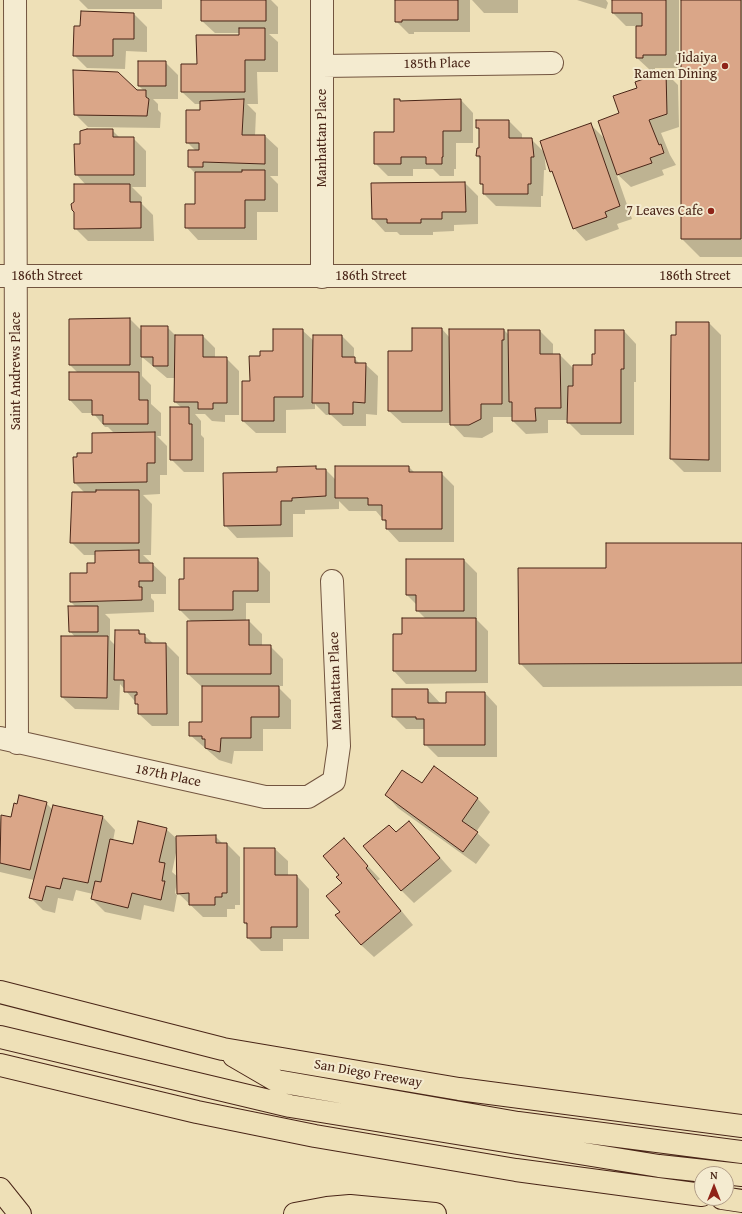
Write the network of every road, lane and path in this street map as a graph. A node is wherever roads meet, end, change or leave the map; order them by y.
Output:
1 (15, 0) edge
2 (322, 0) edge
3 (552, 63) dead end
4 (322, 66) junction
5 (8, 276) edge
6 (322, 276) junction
7 (742, 276) edge
8 (332, 582) dead end
9 (9, 740) edge
10 (334, 781) joint
11 (0, 992) edge
12 (0, 1037) edge
13 (223, 1049) junction
14 (0, 1065) edge
15 (742, 1126) edge
16 (742, 1152) edge
17 (742, 1175) edge
18 (0, 1189) edge
19 (694, 1194) edge
20 (20, 1214) edge
21 (295, 1214) edge
22 (434, 1214) edge

1 - 5 street, Saint Andrews Place
2 - 4 street, Manhattan Place
3 - 4 street, 185th Place
4 - 6 street, Manhattan Place
5 - 6 street, 186th Street
5 - 9 street, Saint Andrews Place
6 - 7 street, 186th Street
8 - 10 street, Manhattan Place
9 - 10 street, 187th Place
11 - 13 highway, San Diego Freeway
12 - 17 highway
13 - 15 highway, San Diego Freeway
13 - 16 highway
14 - 19 highway
18 - 20 highway
21 - 22 highway

